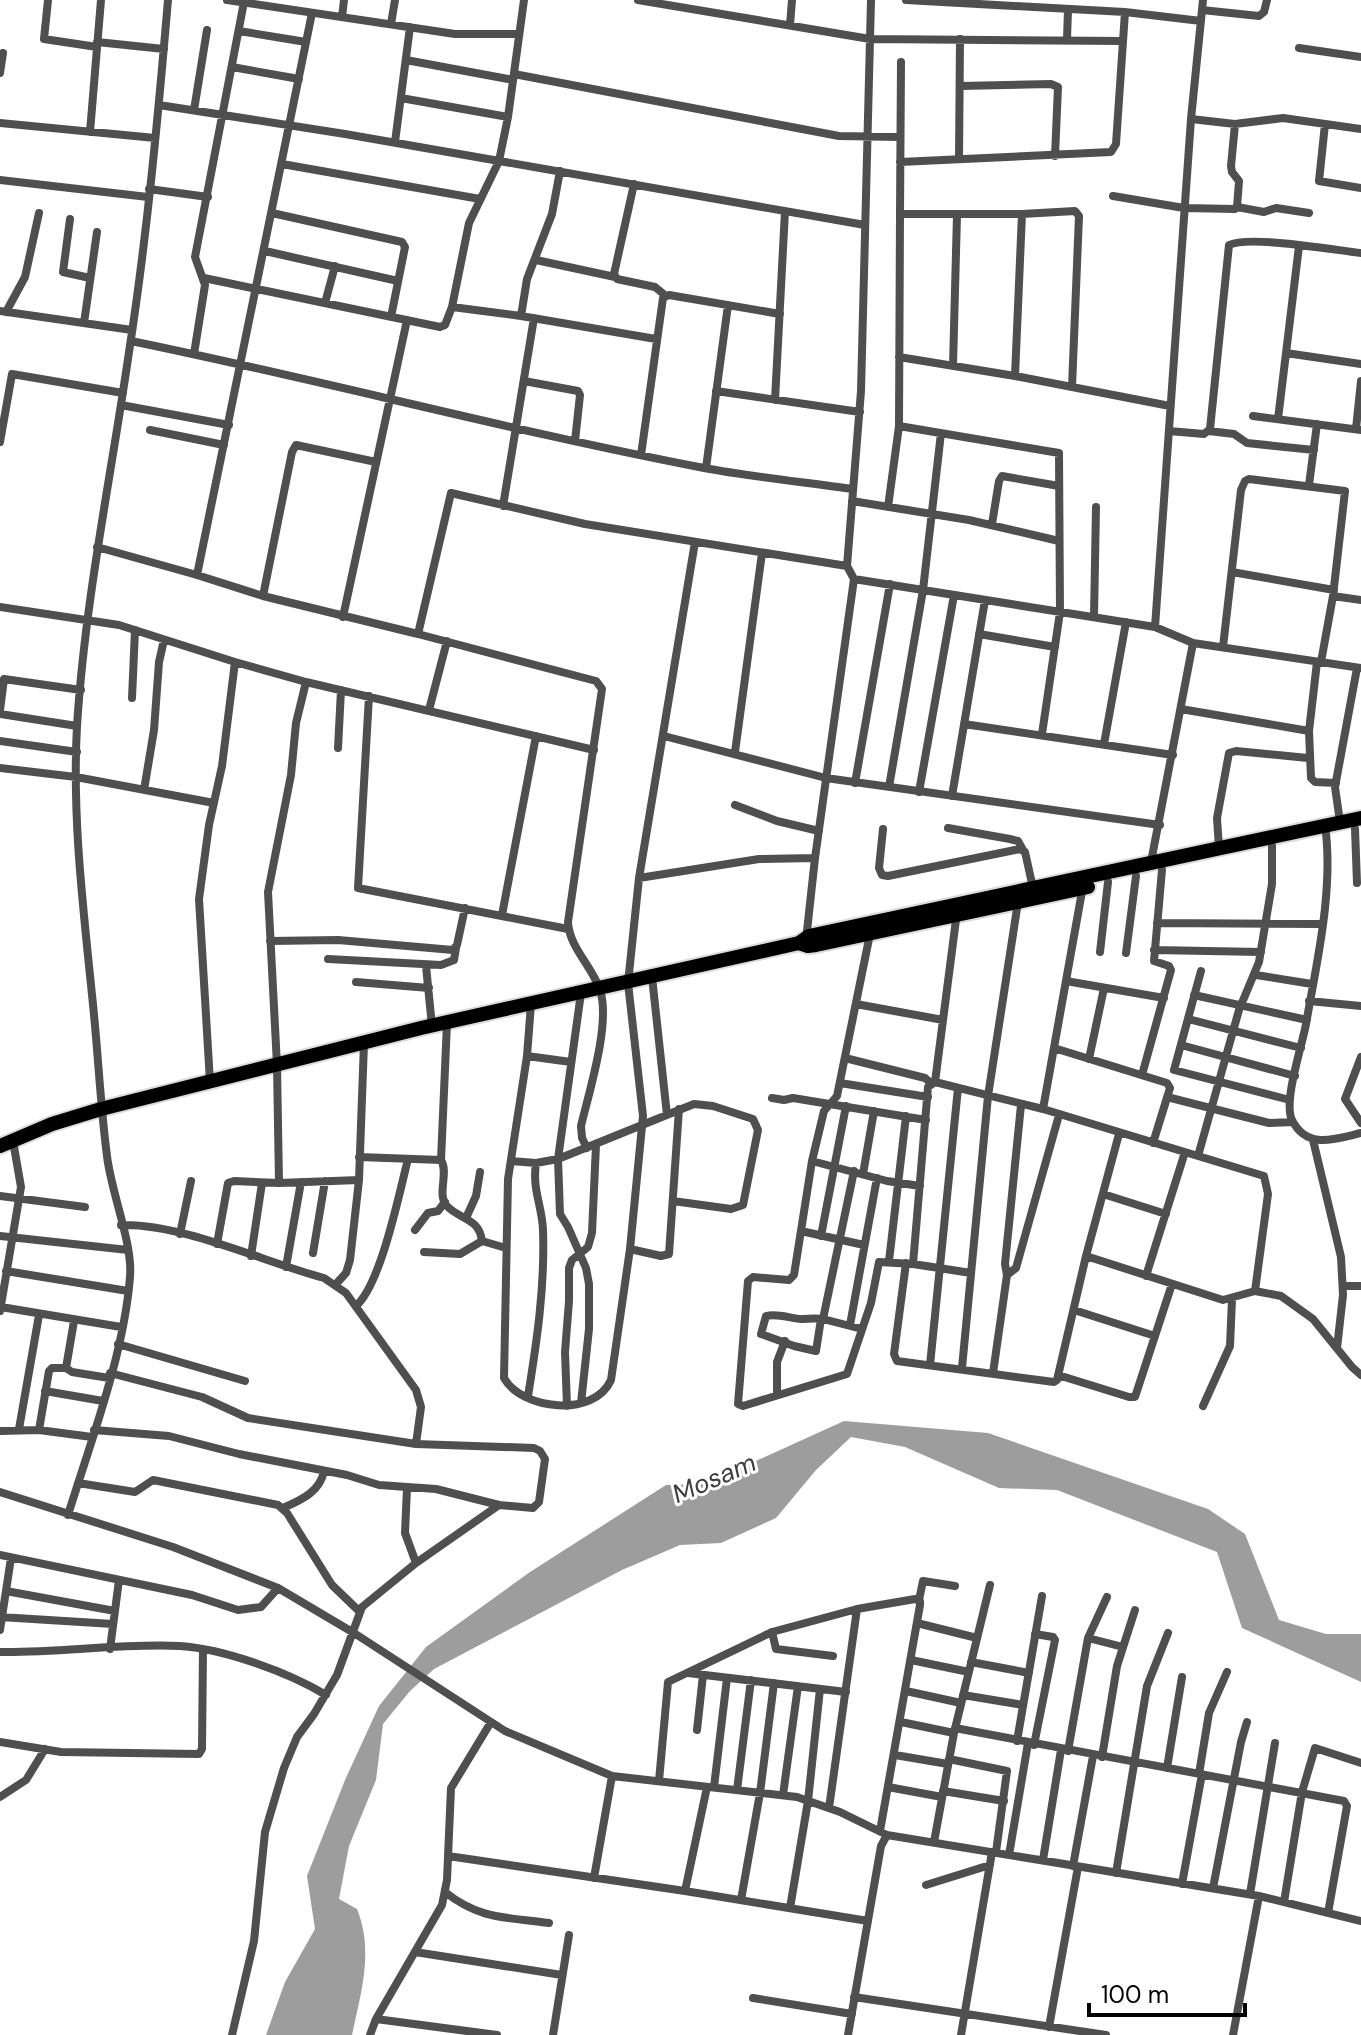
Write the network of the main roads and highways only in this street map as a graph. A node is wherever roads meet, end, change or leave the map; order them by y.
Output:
1 (1359, 825) edge
2 (1331, 827) junction
3 (1157, 867) junction
4 (1084, 882) junction
5 (958, 909) junction
6 (6, 1144) edge

1 - 2 highway
2 - 3 highway
2 - 3 highway
3 - 4 highway
3 - 4 highway
4 - 5 highway
4 - 5 highway
5 - 6 highway

